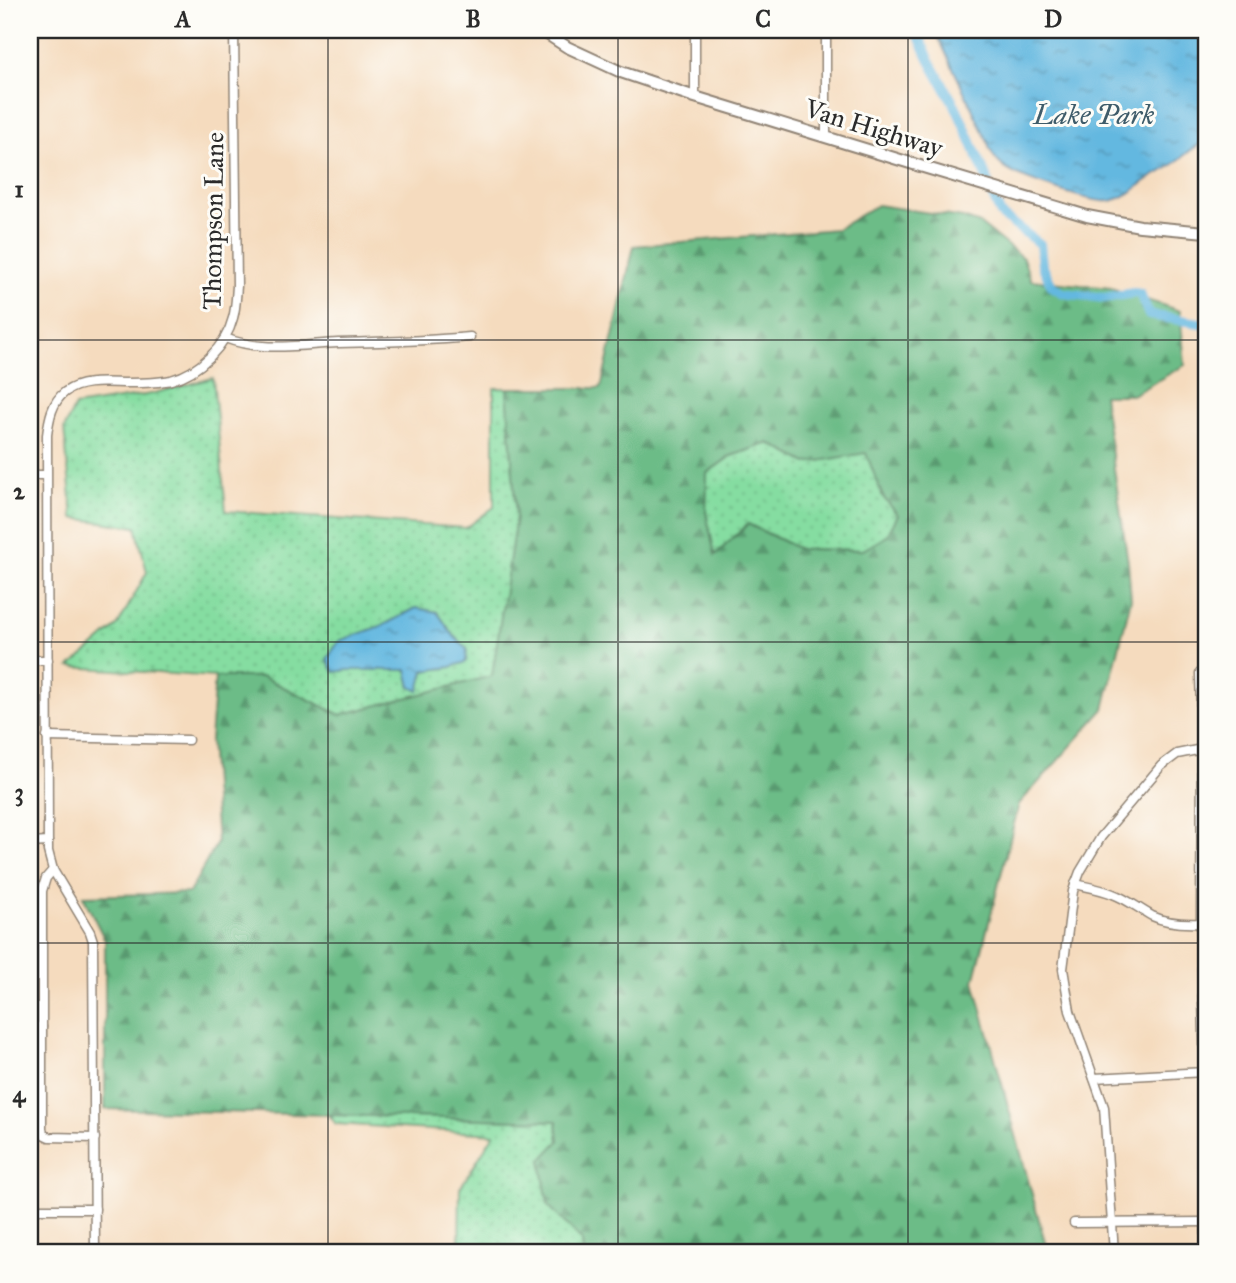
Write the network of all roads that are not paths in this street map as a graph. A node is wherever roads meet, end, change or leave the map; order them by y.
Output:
1 (234, 30) edge
2 (541, 30) edge
3 (695, 30) edge
4 (826, 30) edge
5 (695, 97) junction
6 (826, 137) junction
7 (1206, 232) edge
8 (470, 337) dead end
9 (225, 338) junction
10 (30, 475) edge
11 (46, 475) junction
12 (30, 660) edge
13 (47, 660) junction
14 (1200, 673) dead end
15 (47, 737) junction
16 (188, 740) dead end
17 (1202, 749) junction
18 (30, 842) edge
19 (47, 842) junction
20 (53, 870) junction
21 (1075, 884) junction
22 (1201, 923) junction
23 (30, 1027) edge
24 (42, 1027) junction
25 (1205, 1072) edge
26 (1094, 1077) junction
27 (94, 1138) junction
28 (30, 1209) edge
29 (94, 1209) junction
30 (1206, 1222) edge
31 (1074, 1223) dead end
32 (1111, 1223) junction
33 (1206, 1250) edge
34 (95, 1253) edge
35 (1114, 1253) edge

1 - 9 street, Thompson Lane
2 - 5 main road, Van Highway
3 - 5 street
4 - 6 street
5 - 6 main road, Van Highway
6 - 7 main road, Van Highway
8 - 9 street
9 - 11 street, Thompson Lane
10 - 11 street
11 - 13 street, Thompson Lane
12 - 13 street
13 - 15 street, Thompson Lane
14 - 17 street
15 - 16 street
15 - 19 street, Thompson Lane
17 - 21 street
17 - 22 street
18 - 19 street
19 - 20 street, Thompson Lane
20 - 24 street
20 - 27 street, Thompson Lane
21 - 22 street
21 - 26 street
22 - 25 street
23 - 24 street
24 - 27 street
25 - 26 street
25 - 30 street
26 - 32 street
27 - 29 street, Thompson Lane
28 - 29 street
29 - 34 street, Thompson Lane
30 - 32 street
30 - 33 street
31 - 32 street
32 - 35 street

